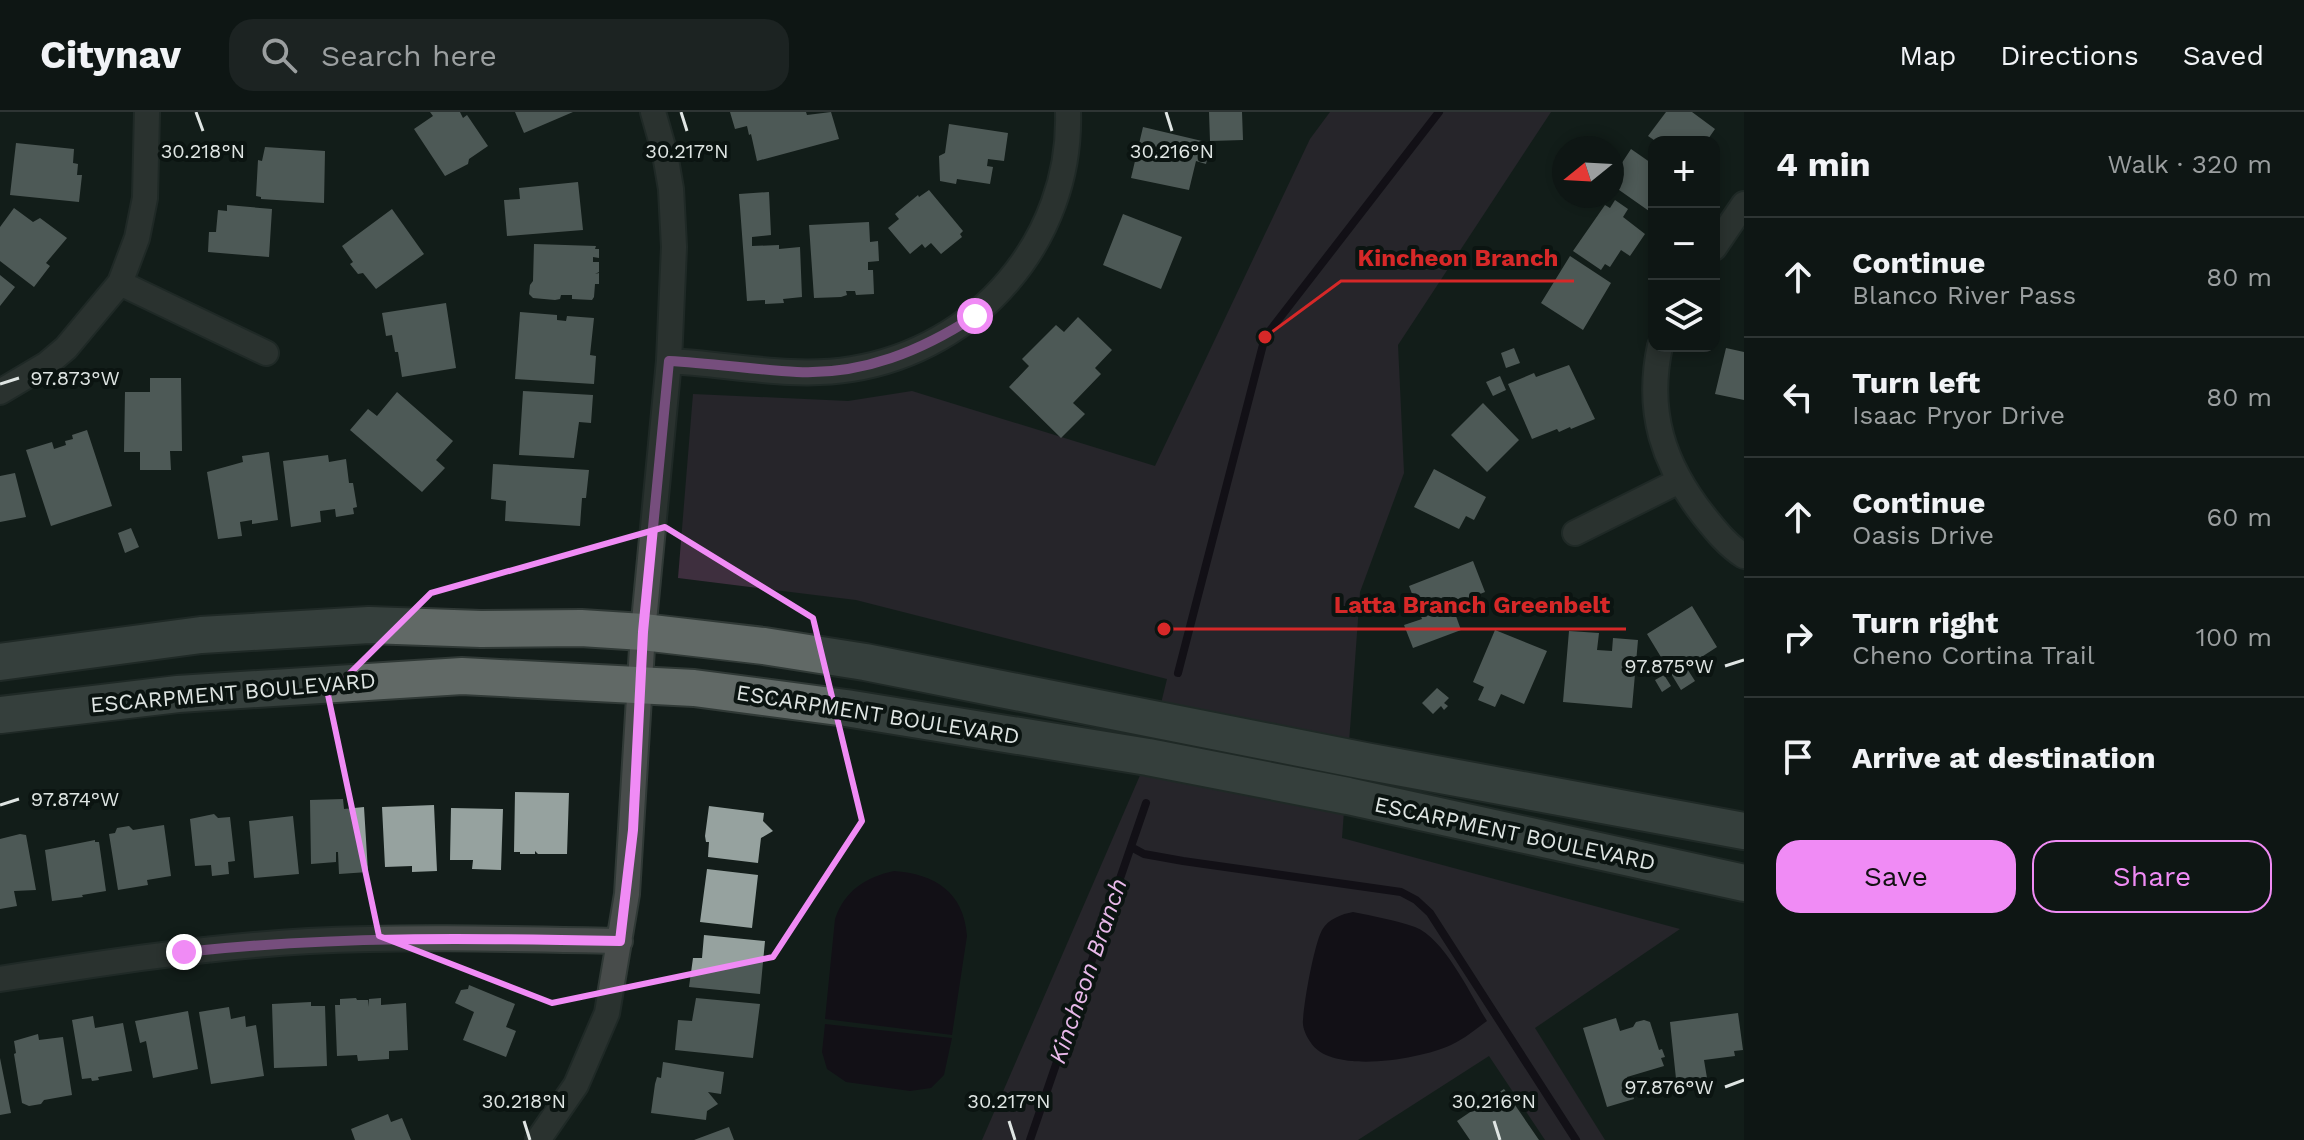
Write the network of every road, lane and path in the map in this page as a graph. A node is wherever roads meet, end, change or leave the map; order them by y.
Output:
1 (147, 112) edge
2 (653, 112) edge
3 (1068, 112) edge
4 (1744, 204) edge
5 (1720, 239) edge
6 (120, 283) junction
7 (1659, 352) edge
8 (266, 353) dead end
9 (669, 361) junction
10 (0, 392) edge
11 (1679, 481) junction
12 (1575, 533) dead end
13 (1744, 556) edge
14 (643, 632) junction
15 (0, 662) edge
16 (640, 685) junction
17 (0, 715) edge
18 (1744, 831) edge
19 (1744, 883) edge
20 (620, 941) junction
21 (0, 979) edge
22 (538, 1140) edge

1 - 6 street
2 - 9 street
3 - 9 street
4 - 5 street
6 - 8 street
6 - 10 street
7 - 11 street
9 - 14 street
11 - 12 street
11 - 13 street
14 - 15 main road, ESCARPMENT BOULEVARD
14 - 16 street
14 - 18 main road, ESCARPMENT BOULEVARD
16 - 17 main road, ESCARPMENT BOULEVARD
16 - 19 main road, ESCARPMENT BOULEVARD
16 - 20 street
20 - 21 street
20 - 22 street

